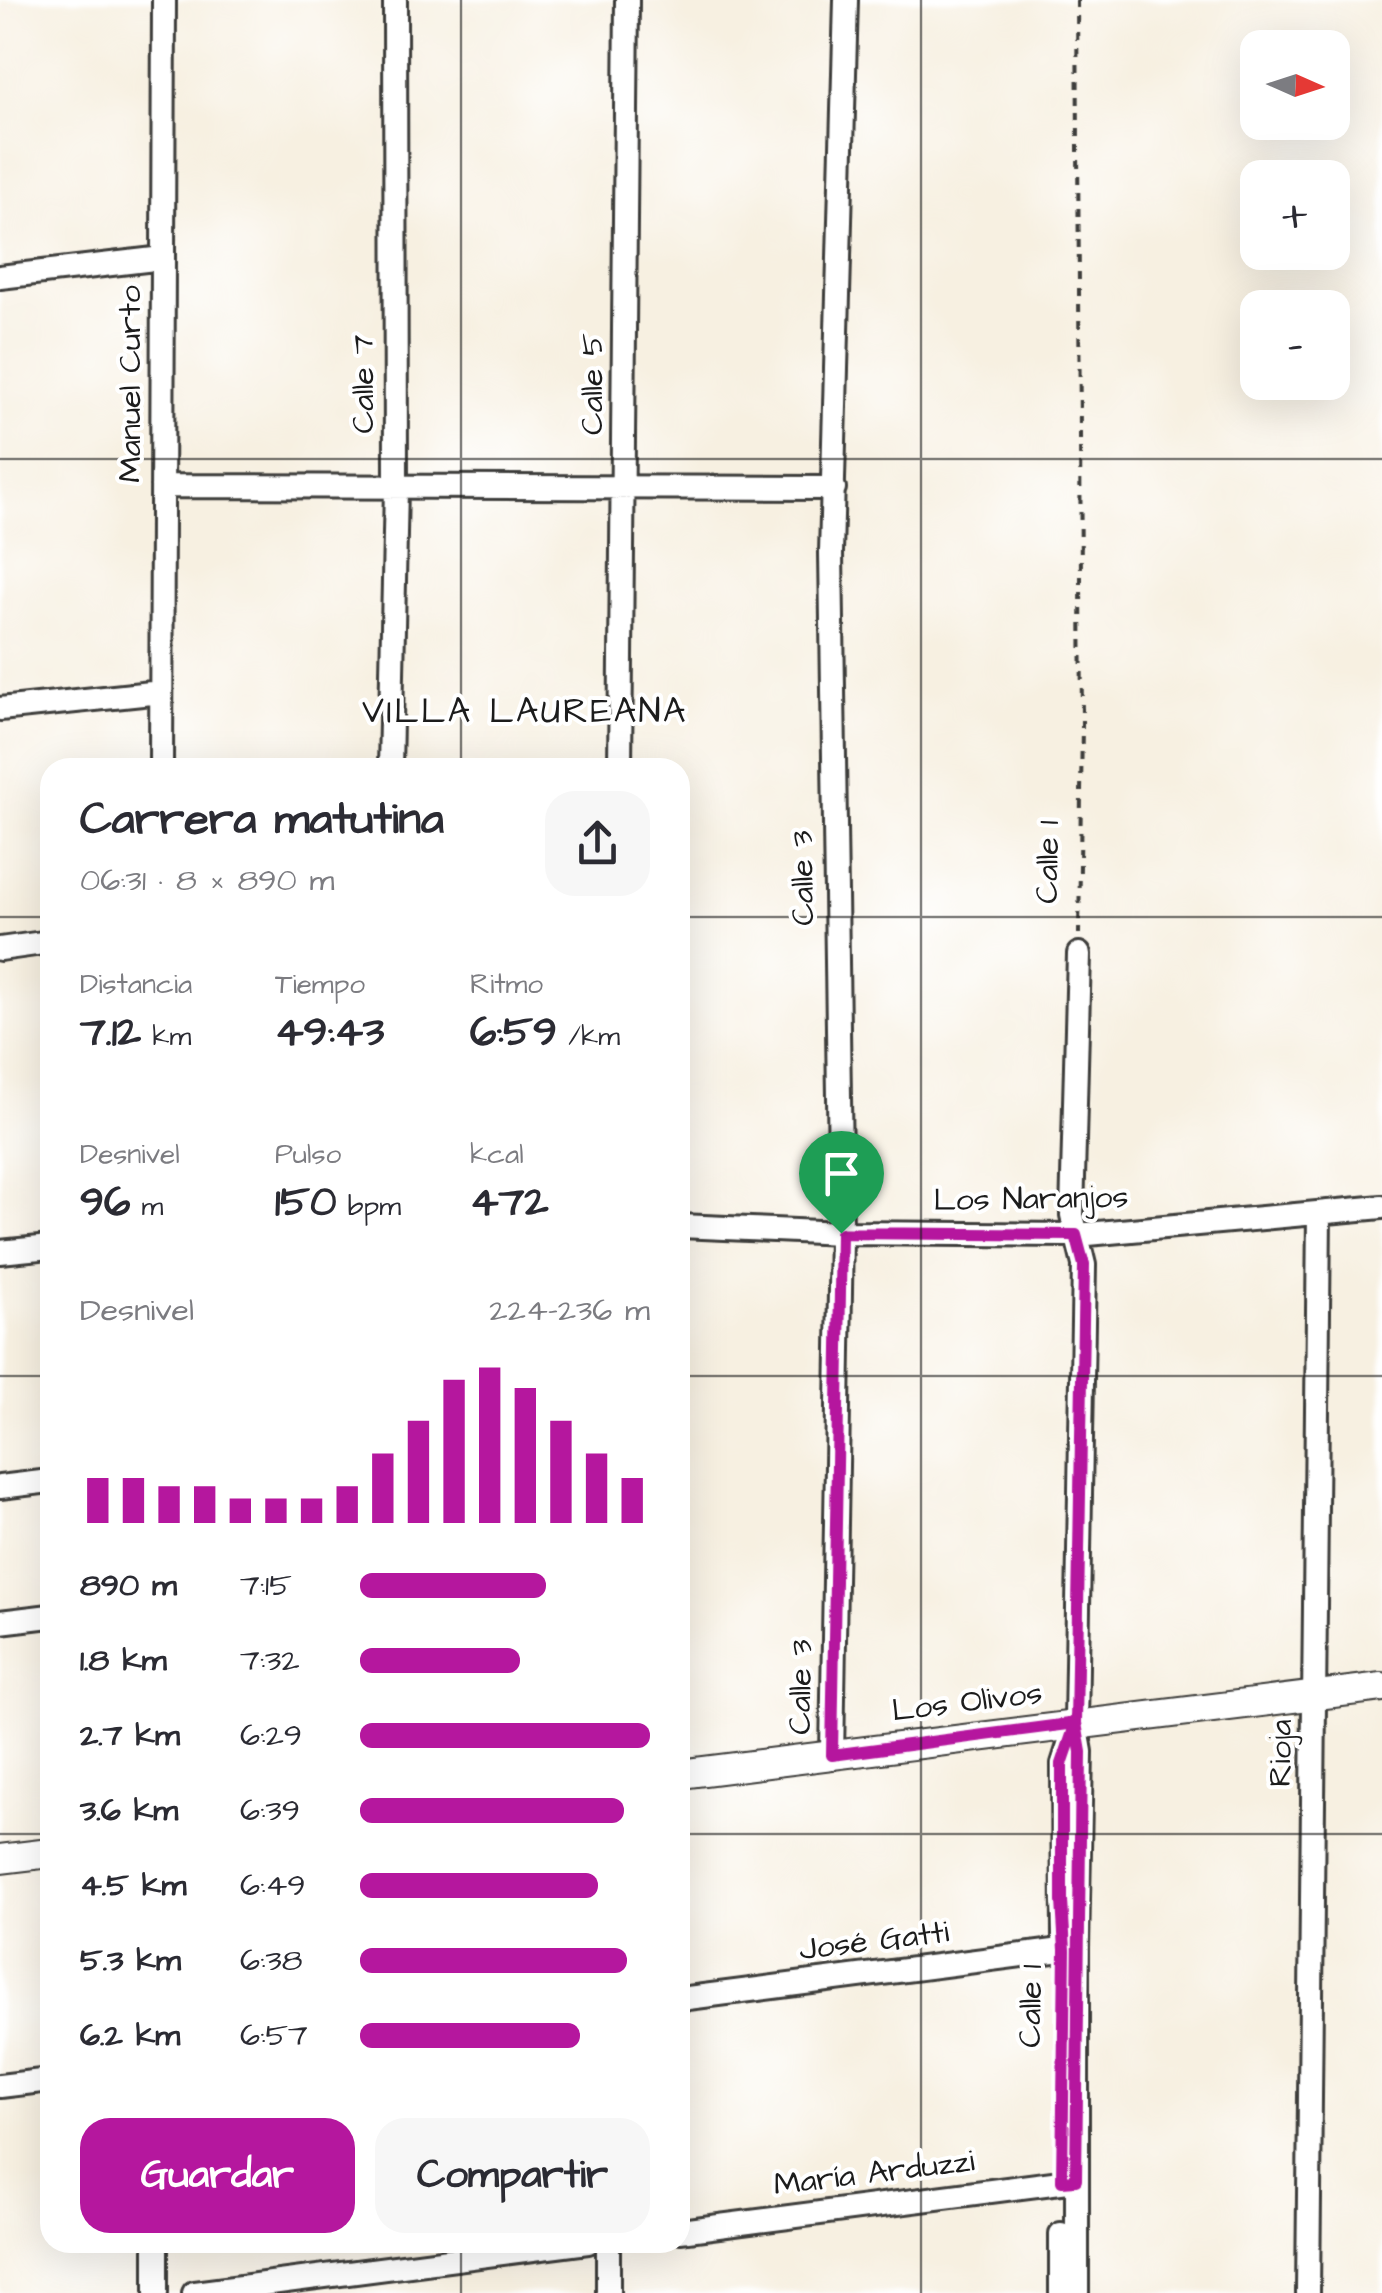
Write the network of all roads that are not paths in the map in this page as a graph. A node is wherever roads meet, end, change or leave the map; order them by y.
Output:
1 (164, 0) edge
2 (395, 0) edge
3 (627, 0) edge
4 (846, 0) edge
5 (163, 258) junction
6 (0, 277) edge
7 (162, 486) junction
8 (396, 486) junction
9 (623, 488) junction
10 (834, 488) junction
11 (161, 692) junction
12 (0, 708) edge
13 (160, 758) edge
14 (390, 758) edge
15 (620, 758) edge
16 (40, 943) edge
17 (0, 949) edge
18 (1079, 954) road end
19 (1382, 1206) edge
20 (1318, 1214) junction
21 (690, 1226) edge
22 (841, 1233) junction
23 (1076, 1235) junction
24 (40, 1247) edge
25 (0, 1252) edge
26 (40, 1482) edge
27 (0, 1486) edge
28 (40, 1617) edge
29 (0, 1622) edge
30 (1382, 1687) edge
31 (1314, 1694) junction
32 (1076, 1723) junction
33 (832, 1755) junction
34 (690, 1773) edge
35 (40, 1854) edge
36 (0, 1859) edge
37 (1071, 1949) junction
38 (690, 1998) edge
39 (40, 2081) edge
40 (0, 2086) edge
41 (1069, 2180) junction
42 (690, 2230) edge
43 (156, 2253) edge
44 (503, 2253) edge
45 (608, 2253) edge
46 (156, 2293) edge
47 (194, 2293) edge
48 (608, 2293) edge
49 (1060, 2293) edge
50 (1076, 2293) edge
51 (1308, 2293) edge

1 - 5 street, Manuel Curto
2 - 8 street, Calle 7
3 - 9 street, Calle 5
4 - 10 street, Calle 3
5 - 6 street
5 - 7 street, Manuel Curto
7 - 8 street
7 - 11 street, Manuel Curto
8 - 9 street
8 - 14 street, Calle 7
9 - 10 street
9 - 15 street, Calle 5
10 - 22 street, Calle 3
11 - 12 street
11 - 13 street, Manuel Curto
16 - 17 street
18 - 23 street, Calle 1
19 - 20 street, Los Naranjos
20 - 23 street, Los Naranjos
20 - 31 street, Rioja
21 - 22 street, Los Naranjos
22 - 23 street, Los Naranjos
22 - 33 street, Calle 3
23 - 32 street, Calle 1
24 - 25 street
26 - 27 street
28 - 29 street
30 - 31 street, Los Olivos
31 - 32 street, Los Olivos
31 - 51 street, Rioja
32 - 33 street, Los Olivos
32 - 37 street, Calle 1
33 - 34 street, Los Olivos
35 - 36 street
37 - 38 street, José Gatti
37 - 41 street, Calle 1
39 - 40 street
41 - 42 street, María Arduzzi
41 - 49 street, Calle 1
41 - 50 street, Calle 1
43 - 46 street
44 - 47 street
45 - 48 street

